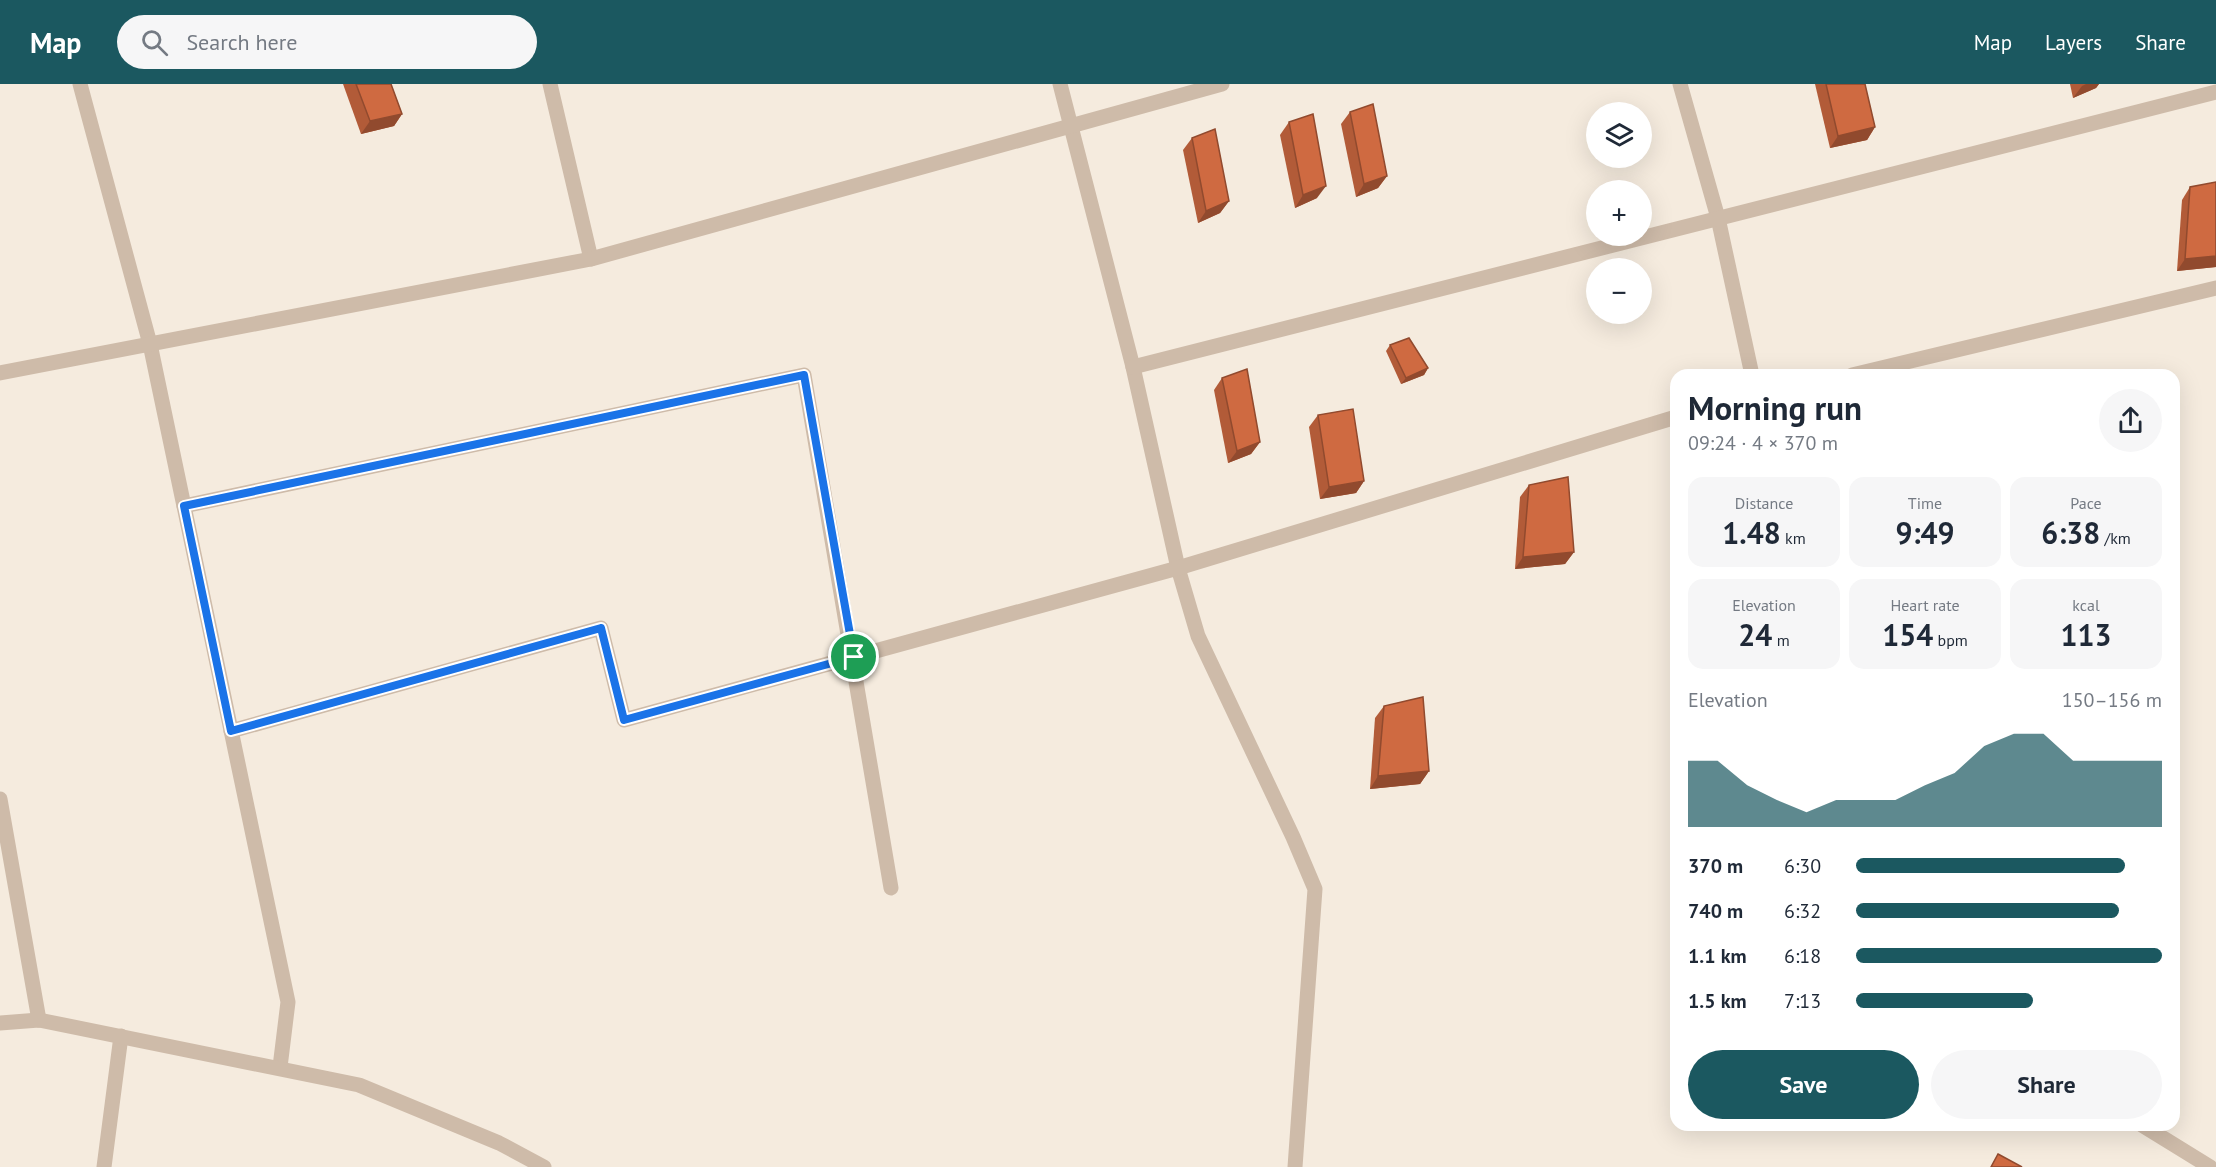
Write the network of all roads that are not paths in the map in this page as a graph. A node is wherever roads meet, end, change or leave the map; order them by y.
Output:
1 (80, 84) edge
2 (550, 84) edge
3 (1060, 84) edge
4 (1222, 84) edge
5 (1680, 84) edge
6 (2216, 92) edge
7 (1069, 124) junction
8 (1718, 218) junction
9 (591, 259) junction
10 (2216, 288) edge
11 (150, 344) junction
12 (1133, 366) junction
13 (1751, 369) edge
14 (1877, 369) edge
15 (0, 373) edge
16 (1670, 419) edge
17 (184, 506) junction
18 (1178, 568) junction
19 (854, 657) junction
20 (231, 731) junction
21 (0, 800) edge
22 (2, 818) edge
23 (891, 888) dead end
24 (39, 1020) junction
25 (0, 1023) edge
26 (121, 1036) junction
27 (280, 1067) junction
28 (2152, 1131) edge
29 (104, 1167) edge
30 (544, 1167) edge
31 (1295, 1167) edge
32 (2210, 1167) edge

1 - 11 street
2 - 9 street
3 - 7 street
4 - 7 street
5 - 8 street
6 - 8 street
7 - 9 street
7 - 12 street
8 - 12 street
8 - 13 street
9 - 11 street
10 - 14 street
11 - 15 street
11 - 17 street
12 - 18 street
16 - 18 street
17 - 19 street
17 - 20 street
18 - 19 street
18 - 31 street
19 - 20 street
19 - 23 street
20 - 27 street
21 - 22 street
22 - 24 street
24 - 25 street
24 - 26 street
26 - 27 street
26 - 29 street
27 - 30 street
28 - 32 street

